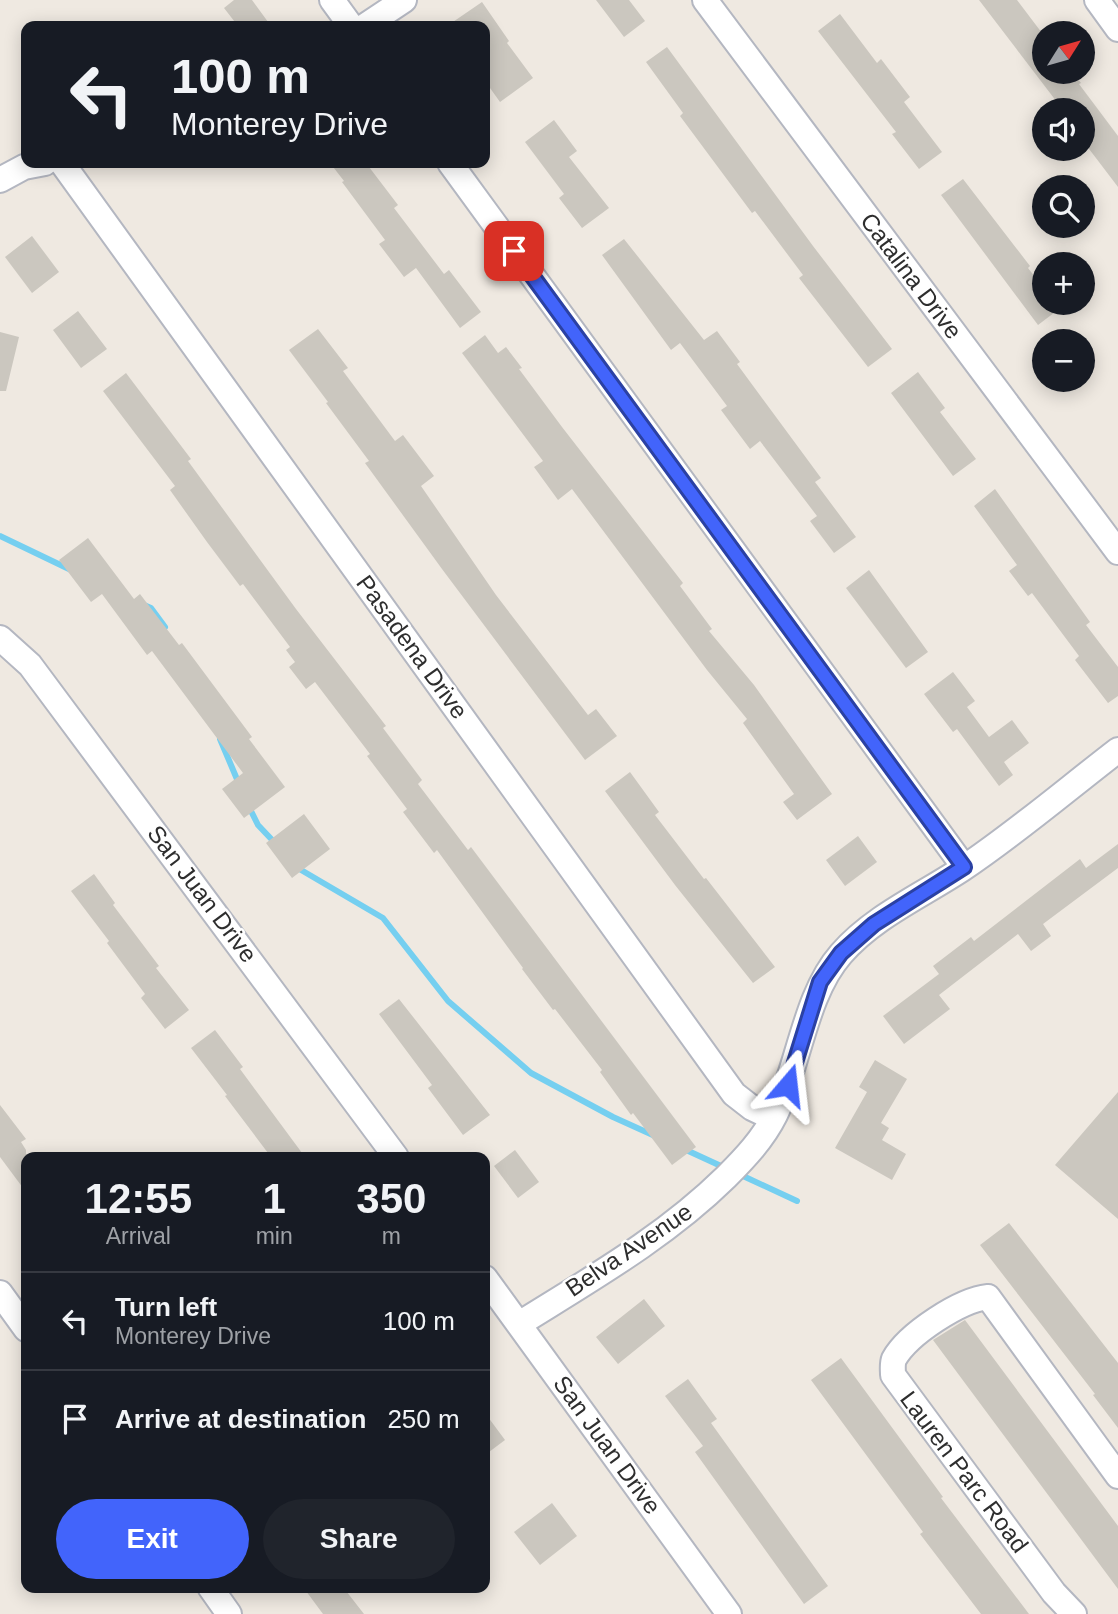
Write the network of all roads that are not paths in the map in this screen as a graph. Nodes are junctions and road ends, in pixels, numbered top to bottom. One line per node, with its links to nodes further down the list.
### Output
1 (332, 0): 5 (street)
2 (404, 0): 6 (street)
3 (705, 0): 12 (street, Catalina Drive)
4 (1097, 0): 7 (street)
5 (347, 21)
6 (372, 21)
7 (1118, 29)
8 (22, 168): 11 (street)
9 (66, 168): 16 (street, Pasadena Drive)
10 (454, 168): 15 (street)
11 (0, 180)
12 (1118, 552)
13 (0, 638): 17 (street, San Juan Drive)
14 (1118, 750): 15 (street, Belva Avenue)
15 (964, 867): 16 (street, Belva Avenue)
16 (773, 1118): 21 (street, Belva Avenue)
17 (392, 1152)
18 (490, 1285): 21 (street, San Juan Drive)
19 (0, 1293): 20 (street)
20 (21, 1322)
21 (519, 1324): 25 (street, San Juan Drive)
22 (1118, 1476): 26 (street, Lauren Parc Road)
23 (214, 1593): 24 (street)
24 (229, 1614)
25 (729, 1614)
26 (1074, 1614)

